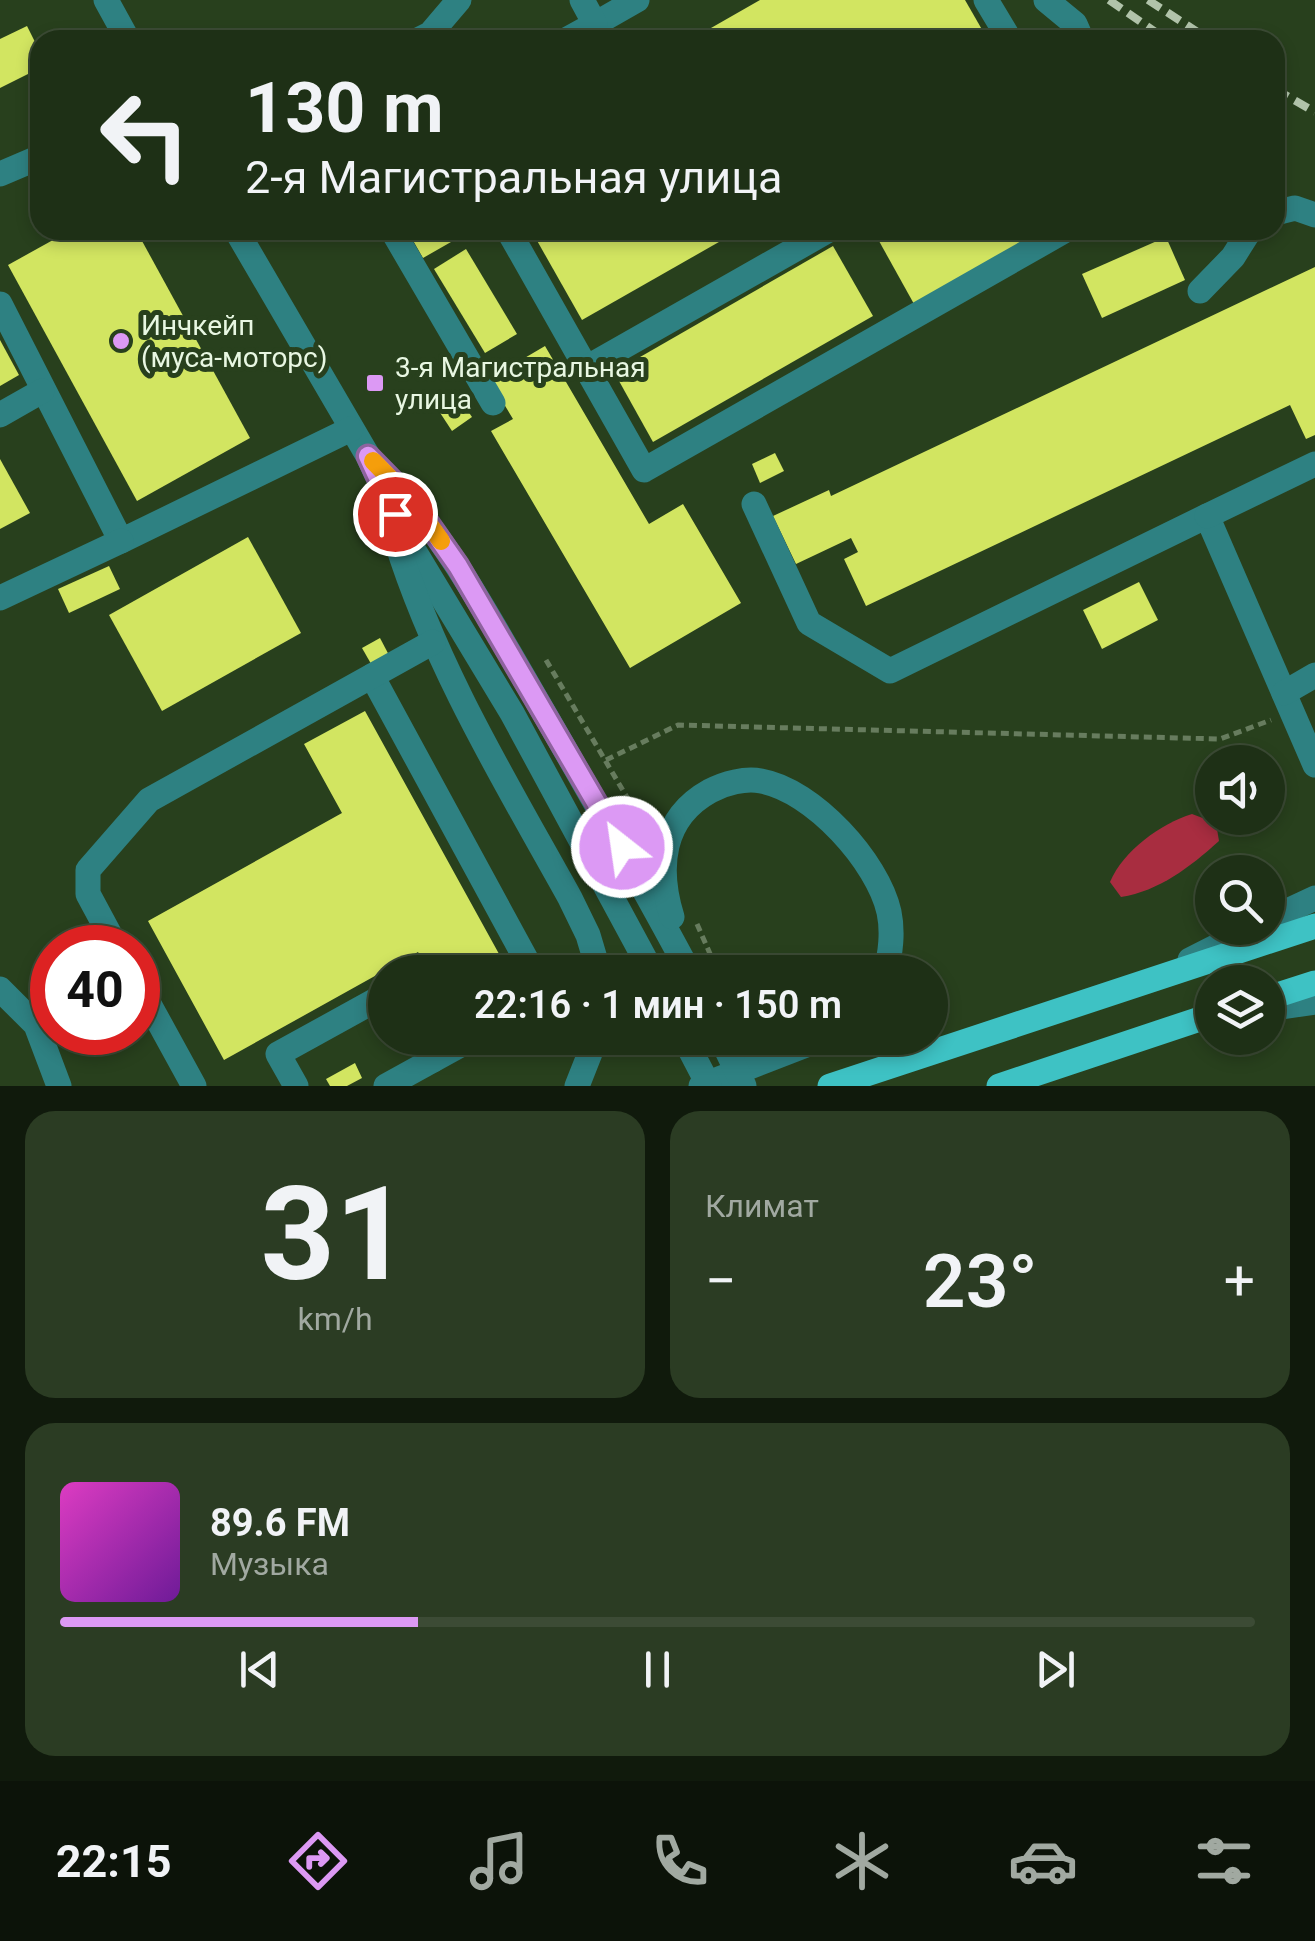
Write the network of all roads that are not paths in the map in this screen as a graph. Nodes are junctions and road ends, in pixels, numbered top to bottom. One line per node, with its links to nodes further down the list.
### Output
1 (106, 0): 8 (street)
2 (459, 0): 9 (street)
3 (582, 0): 7 (street)
4 (636, 0): 7 (street)
5 (986, 0): 11 (street)
6 (1046, 0): 12 (street)
7 (595, 24): 10 (street)
8 (122, 30)
9 (433, 30)
10 (584, 30)
11 (1004, 30)
12 (1078, 30)
13 (30, 162): 14 (street)
14 (0, 174)
15 (1285, 210): 16 (street)
16 (1315, 215)
17 (242, 240): 29 (street)
18 (398, 240): 27 (street)
19 (514, 240): 25 (street)
20 (810, 240): 25 (street)
21 (1048, 240): 25 (street)
22 (1243, 240): 23 (street)
23 (1200, 292)
24 (0, 304): 26 (street)
25 (586, 368)
26 (42, 391): 28 (street); 34 (street)
27 (494, 403)
28 (0, 415)
29 (351, 428): 30 (street); 34 (street)
30 (370, 460): 36 (street); 47 (street); 51 (street)
31 (1315, 464): 33 (street)
32 (754, 504): 33 (street)
33 (1208, 516): 39 (street)
34 (121, 540): 35 (street)
35 (0, 598)
36 (433, 642): 38 (street); 50 (street)
37 (1315, 675): 39 (street)
38 (372, 676): 45 (street); 49 (street)
39 (1288, 703): 40 (street)
40 (1313, 754)
41 (1315, 880): 43 (street)
42 (1315, 898): 44 (street)
43 (1285, 908)
44 (1285, 911)
45 (105, 925)
46 (1315, 926): 54 (main road)
47 (682, 931): 52 (street); 53 (street)
48 (1219, 945): 54 (street)
49 (525, 955)
50 (593, 955)
51 (643, 955)
52 (687, 955)
53 (886, 955)
54 (1166, 972): 75 (main road)
55 (1315, 983): 57 (main road)
56 (0, 990): 68 (street)
57 (1285, 993)
58 (1315, 1002): 60 (street)
59 (368, 1004): 70 (street)
60 (1285, 1007)
61 (1195, 1022): 76 (main road)
62 (160, 1024): 69 (street)
63 (420, 1055): 71 (street)
64 (590, 1055): 72 (street)
65 (691, 1055): 73 (street, bridge)
66 (729, 1055): 74 (street, bridge)
67 (782, 1055): 73 (street)
68 (59, 1086)
69 (194, 1086)
70 (296, 1086)
71 (386, 1086)
72 (578, 1086)
73 (705, 1086)
74 (744, 1086)
75 (830, 1086)
76 (999, 1086)

